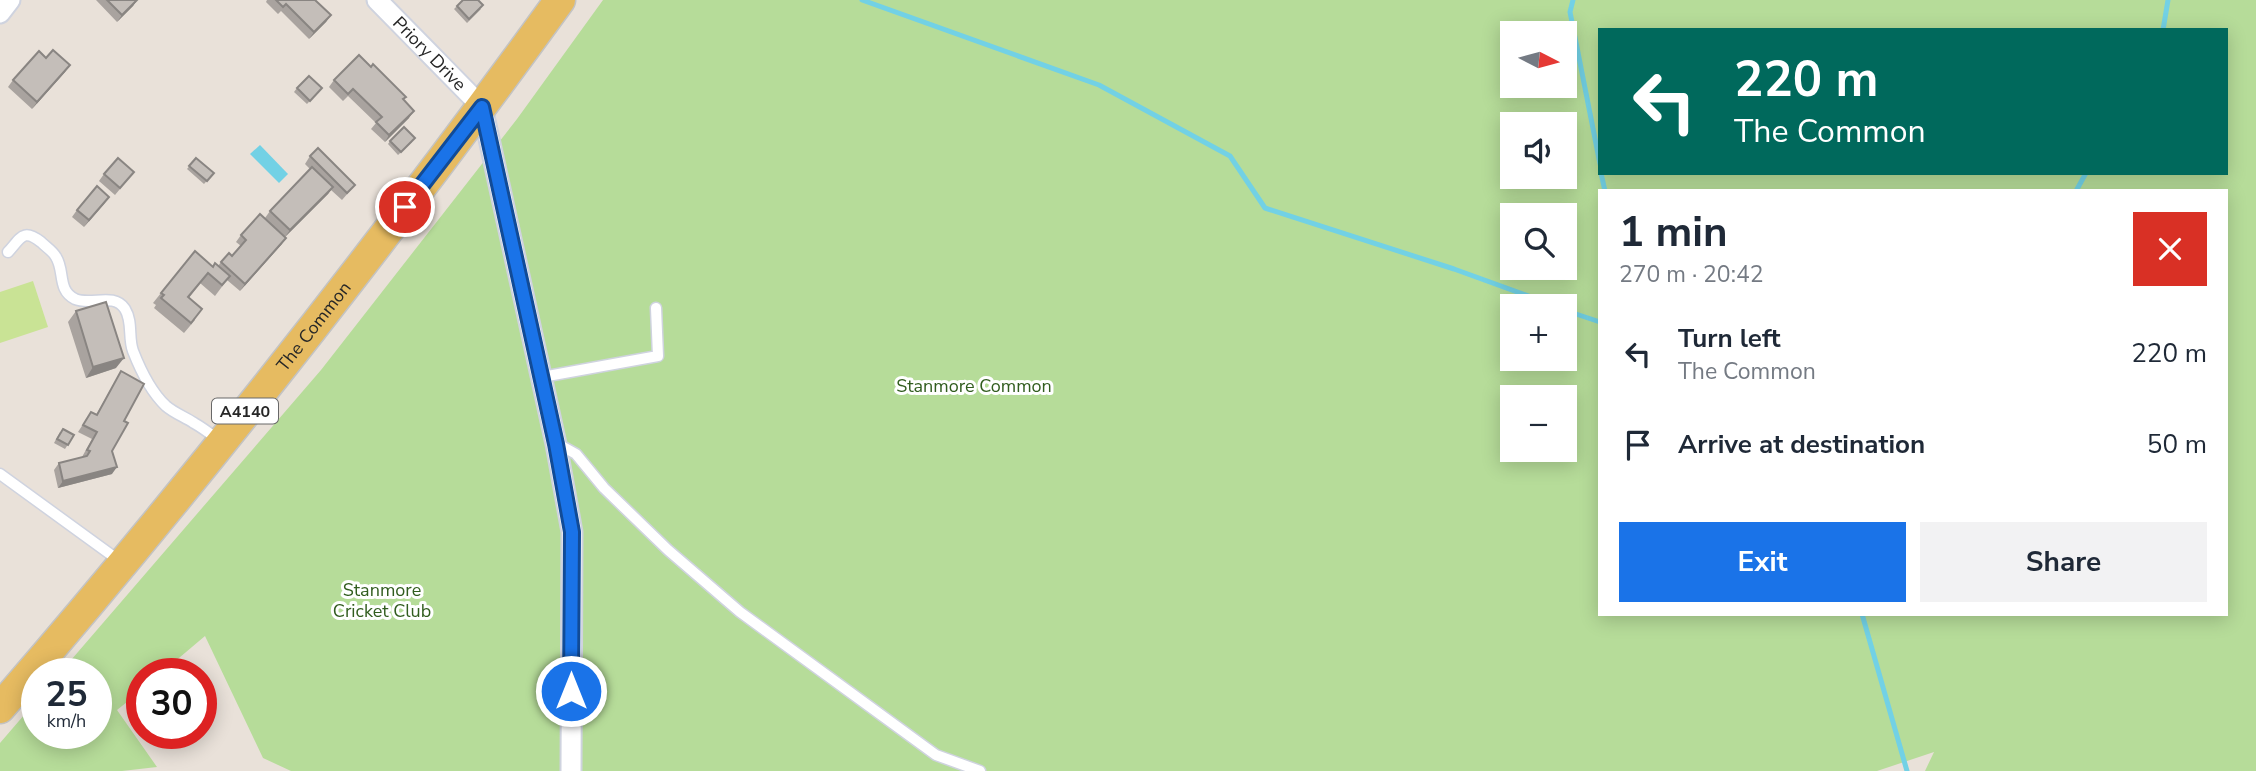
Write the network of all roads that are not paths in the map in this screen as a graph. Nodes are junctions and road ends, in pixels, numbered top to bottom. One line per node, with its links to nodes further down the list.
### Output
1 (10, 0): 4 (street)
2 (377, 0): 5 (street, Priory Drive)
3 (560, 0): 5 (main road, The Common / A4140)
4 (0, 13)
5 (482, 107): 8 (street); 9 (main road, The Common / A4140)
6 (8, 252): 9 (lane)
7 (656, 308): 8 (lane)
8 (542, 377): 10 (street)
9 (221, 442): 12 (main road, The Common / A4140)
10 (556, 444): 14 (street); 15 (lane)
11 (0, 474): 12 (lane)
12 (122, 562): 13 (main road, The Common / A4140)
13 (0, 708)
14 (571, 771)
15 (980, 771)

